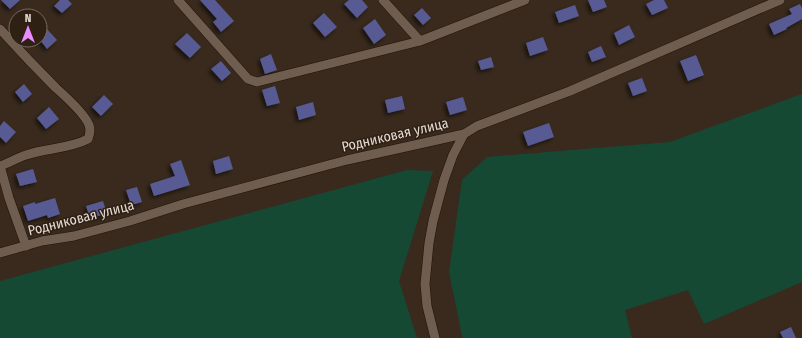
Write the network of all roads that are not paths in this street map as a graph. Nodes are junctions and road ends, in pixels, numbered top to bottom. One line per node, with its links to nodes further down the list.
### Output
1 (178, 0): 6 (street)
2 (383, 0): 6 (street)
3 (525, 0): 6 (street)
4 (780, 0): 7 (street, Родниковая улица)
5 (0, 29): 8 (street)
6 (420, 41)
7 (464, 134): 9 (street, Родниковая улица); 11 (street)
8 (0, 166): 9 (street)
9 (26, 246): 10 (street, Родниковая улица)
10 (0, 253)
11 (436, 338)

